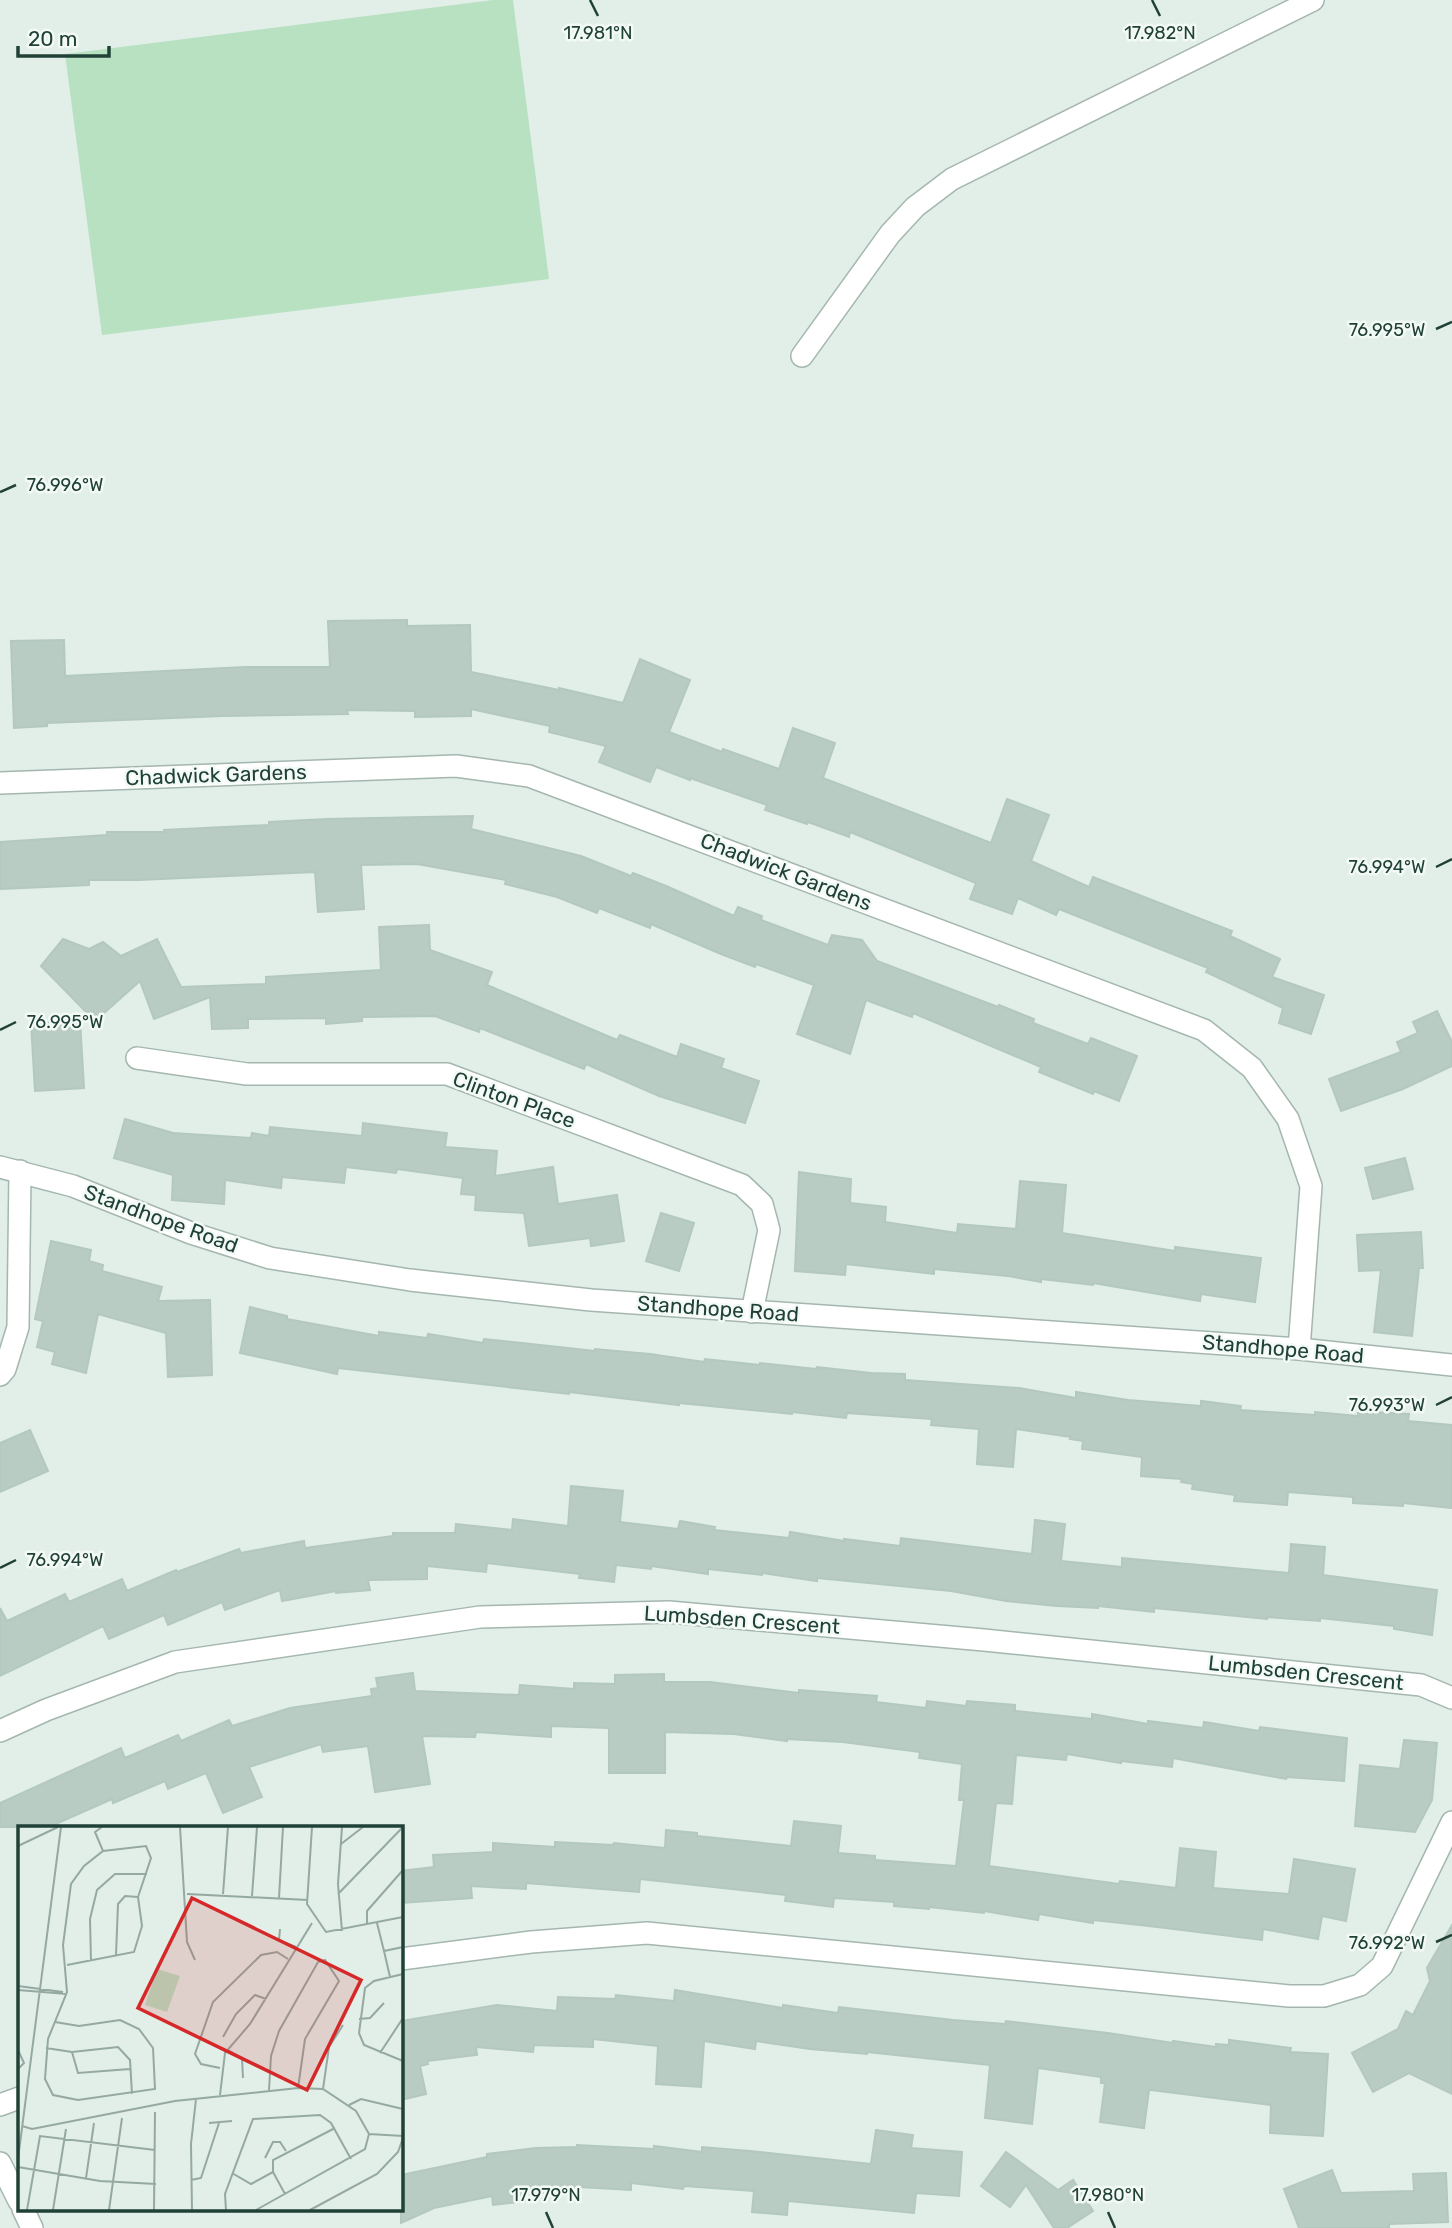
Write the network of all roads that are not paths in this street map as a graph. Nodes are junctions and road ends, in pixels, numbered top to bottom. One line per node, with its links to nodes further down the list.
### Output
1 (1313, 0): 2 (street)
2 (803, 356)
3 (0, 783): 7 (street, Chadwick Gardens)
4 (137, 1058): 6 (street, Clinton Place)
5 (10, 1169): 6 (street, Standhope Road); 9 (street)
6 (752, 1312): 7 (street, Standhope Road)
7 (1299, 1349): 8 (street, Standhope Road)
8 (1452, 1365)
9 (0, 1375)
10 (1452, 1698): 11 (street, Lumbsden Crescent)
11 (0, 1731)
12 (1452, 1822): 13 (street)
13 (402, 1959)
14 (18, 2098): 15 (street)
15 (0, 2105)
16 (0, 2163): 17 (street)
17 (18, 2200)
18 (23, 2210): 19 (street)
19 (32, 2228)

